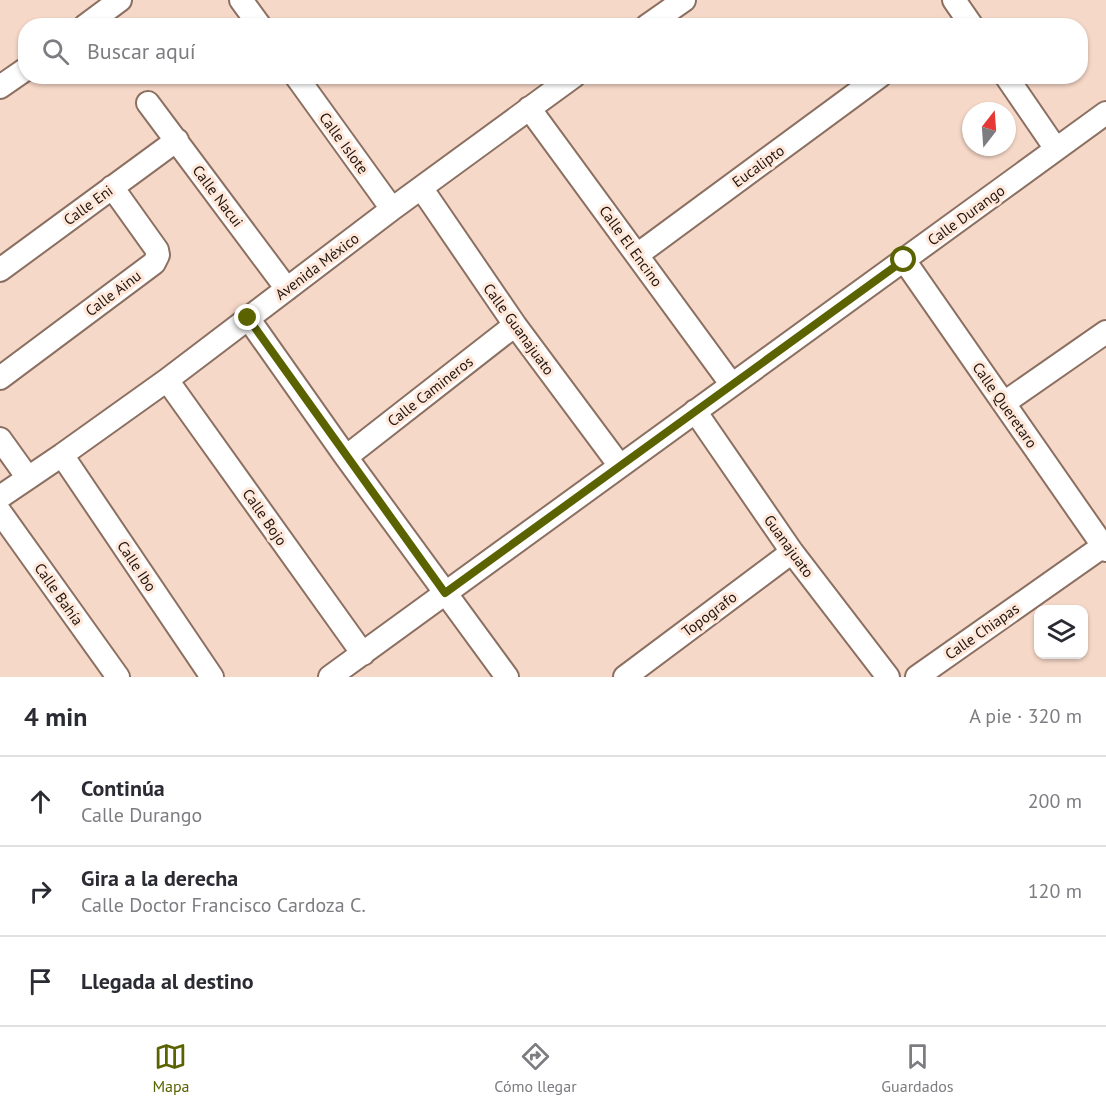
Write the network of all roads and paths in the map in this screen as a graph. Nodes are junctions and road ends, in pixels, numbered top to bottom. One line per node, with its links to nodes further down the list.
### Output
1 (120, 0): 4 (street)
2 (241, 0): 5 (street)
3 (684, 0): 6 (street)
4 (96, 18)
5 (254, 18)
6 (658, 18)
7 (18, 75): 12 (street)
8 (302, 84): 20 (street, Calle Islote)
9 (563, 84): 14 (street, Avenida México)
10 (868, 84): 21 (street, Eucalipto)
11 (1011, 84): 17 (street)
12 (0, 87)
13 (148, 103): 16 (street, Calle Nacui)
14 (529, 108): 19 (street, Avenida México); 21 (street, Calle El Encino)
15 (1106, 113): 17 (street, Calle Durango)
16 (177, 140): 18 (street, Calle Eni); 24 (street, Calle Nacui)
17 (1056, 149): 22 (street, Calle Durango)
18 (112, 187): 23 (street, Calle Eni); 28 (street, Calle Ainu)
19 (422, 189): 20 (street, Avenida México); 26 (street, Calle Guanajuato)
20 (392, 209): 24 (street, Avenida México)
21 (638, 255): 30 (street, Calle El Encino)
22 (904, 260): 30 (street, Calle Durango); 31 (street, Calle Queretaro)
23 (0, 270)
24 (287, 289): 25 (street, Avenida México)
25 (248, 318): 29 (street, Avenida México); 35 (street)
26 (515, 325): 35 (street, Calle Camineros); 36 (street, Calle Guanajuato)
27 (1106, 332): 31 (street)
28 (0, 378)
29 (167, 380): 34 (street, Avenida México); 43 (street, Calle Bojo)
30 (732, 385): 32 (street, Calle Durango)
31 (1004, 403): 40 (street, Calle Queretaro)
32 (695, 411): 36 (street, Calle Durango); 41 (street, Guanajuato)
33 (0, 439): 37 (street)
34 (62, 455): 37 (street, Avenida México); 45 (street, Calle Ibo)
35 (346, 457): 42 (street)
36 (620, 466): 42 (street, Calle Durango)
37 (28, 478): 38 (street, Avenida México)
38 (0, 497)
39 (0, 512): 44 (street, Calle Bahía)
40 (1105, 547): 50 (street, Calle Chiapas)
41 (792, 552): 48 (street, Topografo); 49 (street, Guanajuato)
42 (445, 593): 43 (street, Calle Durango); 47 (street)
43 (363, 654): 46 (street, Calle Durango)
44 (118, 677)
45 (212, 677)
46 (330, 677)
47 (507, 677)
48 (626, 677)
49 (888, 677)
50 (917, 677)

